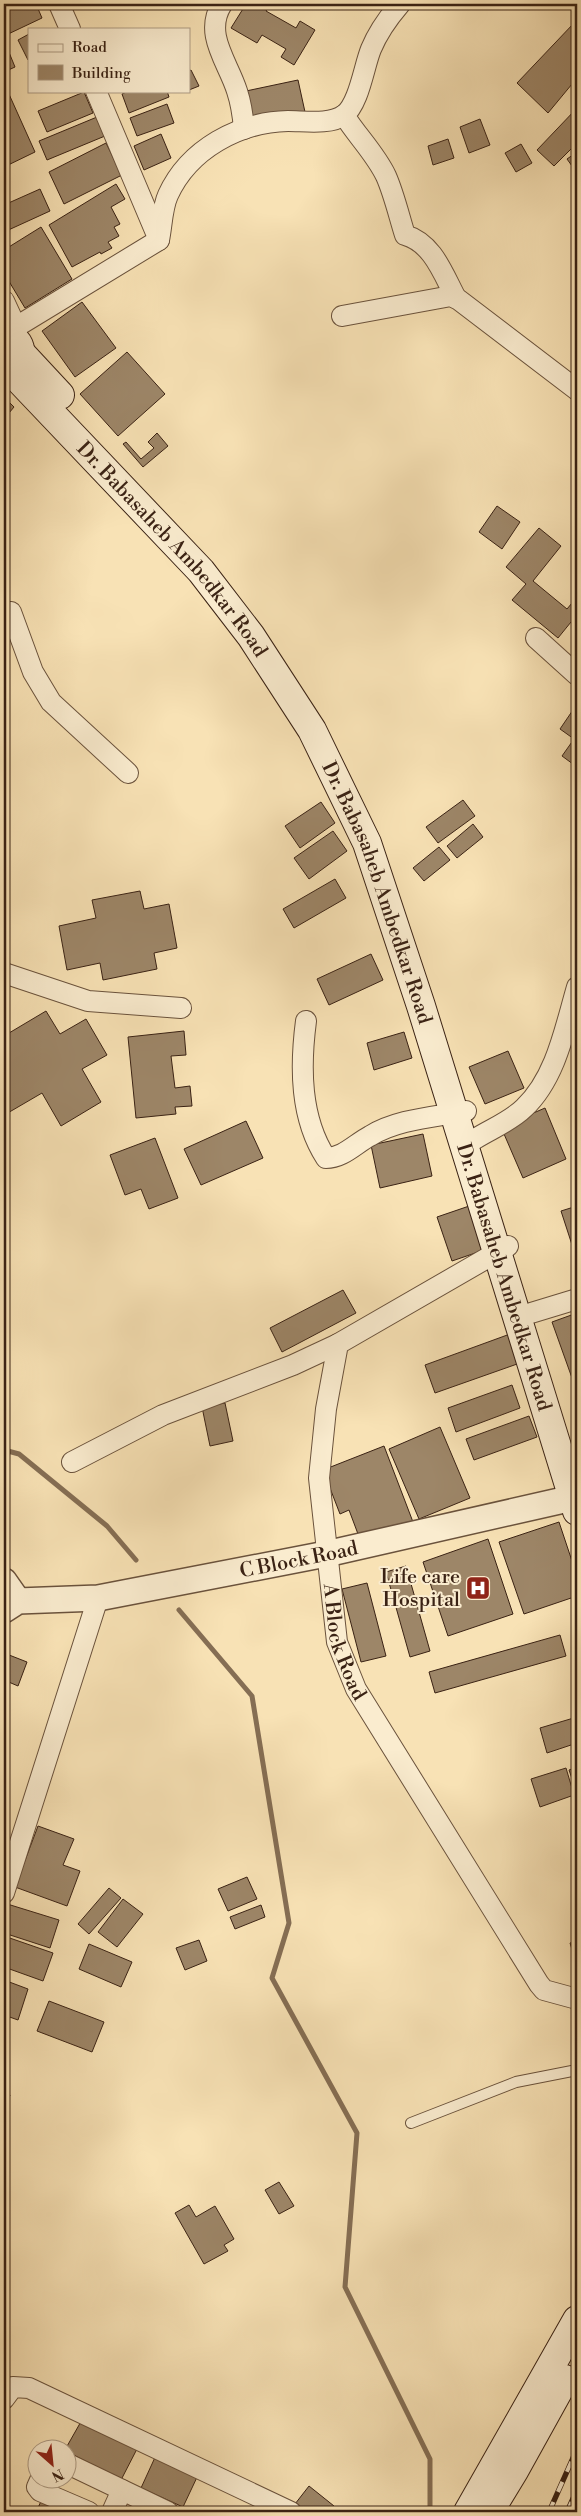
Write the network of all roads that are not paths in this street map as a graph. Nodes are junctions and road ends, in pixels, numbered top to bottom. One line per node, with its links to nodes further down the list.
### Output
1 (59, 4): 4 (street)
2 (222, 4): 7 (street)
3 (400, 4): 6 (street)
4 (70, 28)
5 (96, 92): 8 (street)
6 (344, 115): 7 (street); 9 (street)
7 (244, 129): 8 (street)
8 (159, 240): 12 (street)
9 (456, 298): 11 (street); 13 (street)
10 (4, 301): 12 (street)
11 (342, 316)
12 (10, 348): 22 (main road, Dr. Babasaheb Ambedkar Road)
13 (577, 390)
14 (4, 615): 17 (street)
15 (536, 638): 16 (street)
16 (577, 675)
17 (128, 773)
18 (4, 973): 20 (street)
19 (577, 987): 23 (street)
20 (181, 1008)
21 (306, 1021): 22 (street)
22 (460, 1112): 23 (main road, Dr. Babasaheb Ambedkar Road); 24 (main road, Dr. Babasaheb Ambedkar Road)
23 (475, 1139): 24 (main road, Dr. Babasaheb Ambedkar Road)
24 (503, 1249): 26 (main road, Dr. Babasaheb Ambedkar Road); 27 (street); 30 (main road, Dr. Babasaheb Ambedkar Road)
25 (577, 1299): 26 (street)
26 (531, 1313): 28 (main road, Dr. Babasaheb Ambedkar Road)
27 (338, 1344): 29 (street); 31 (street, A Block Road)
28 (577, 1457)
29 (72, 1462)
30 (576, 1502): 31 (street, C Block Road)
31 (326, 1554): 33 (street, C Block Road); 36 (street, A Block Road)
32 (4, 1581): 34 (street, C Block Road)
33 (98, 1598): 34 (street, C Block Road); 35 (street)
34 (11, 1606)
35 (4, 1893)
36 (577, 1999)
37 (577, 2070): 38 (lane)
38 (411, 2123)
39 (577, 2320): 49 (main road)
40 (577, 2356): 50 (main road)
41 (4, 2399): 48 (street)
42 (78, 2469): 44 (street)
43 (38, 2488): 45 (street)
44 (122, 2490): 46 (street); 47 (street)
45 (89, 2512)
46 (112, 2512)
47 (168, 2512)
48 (291, 2512)
49 (468, 2512)
50 (488, 2512)

